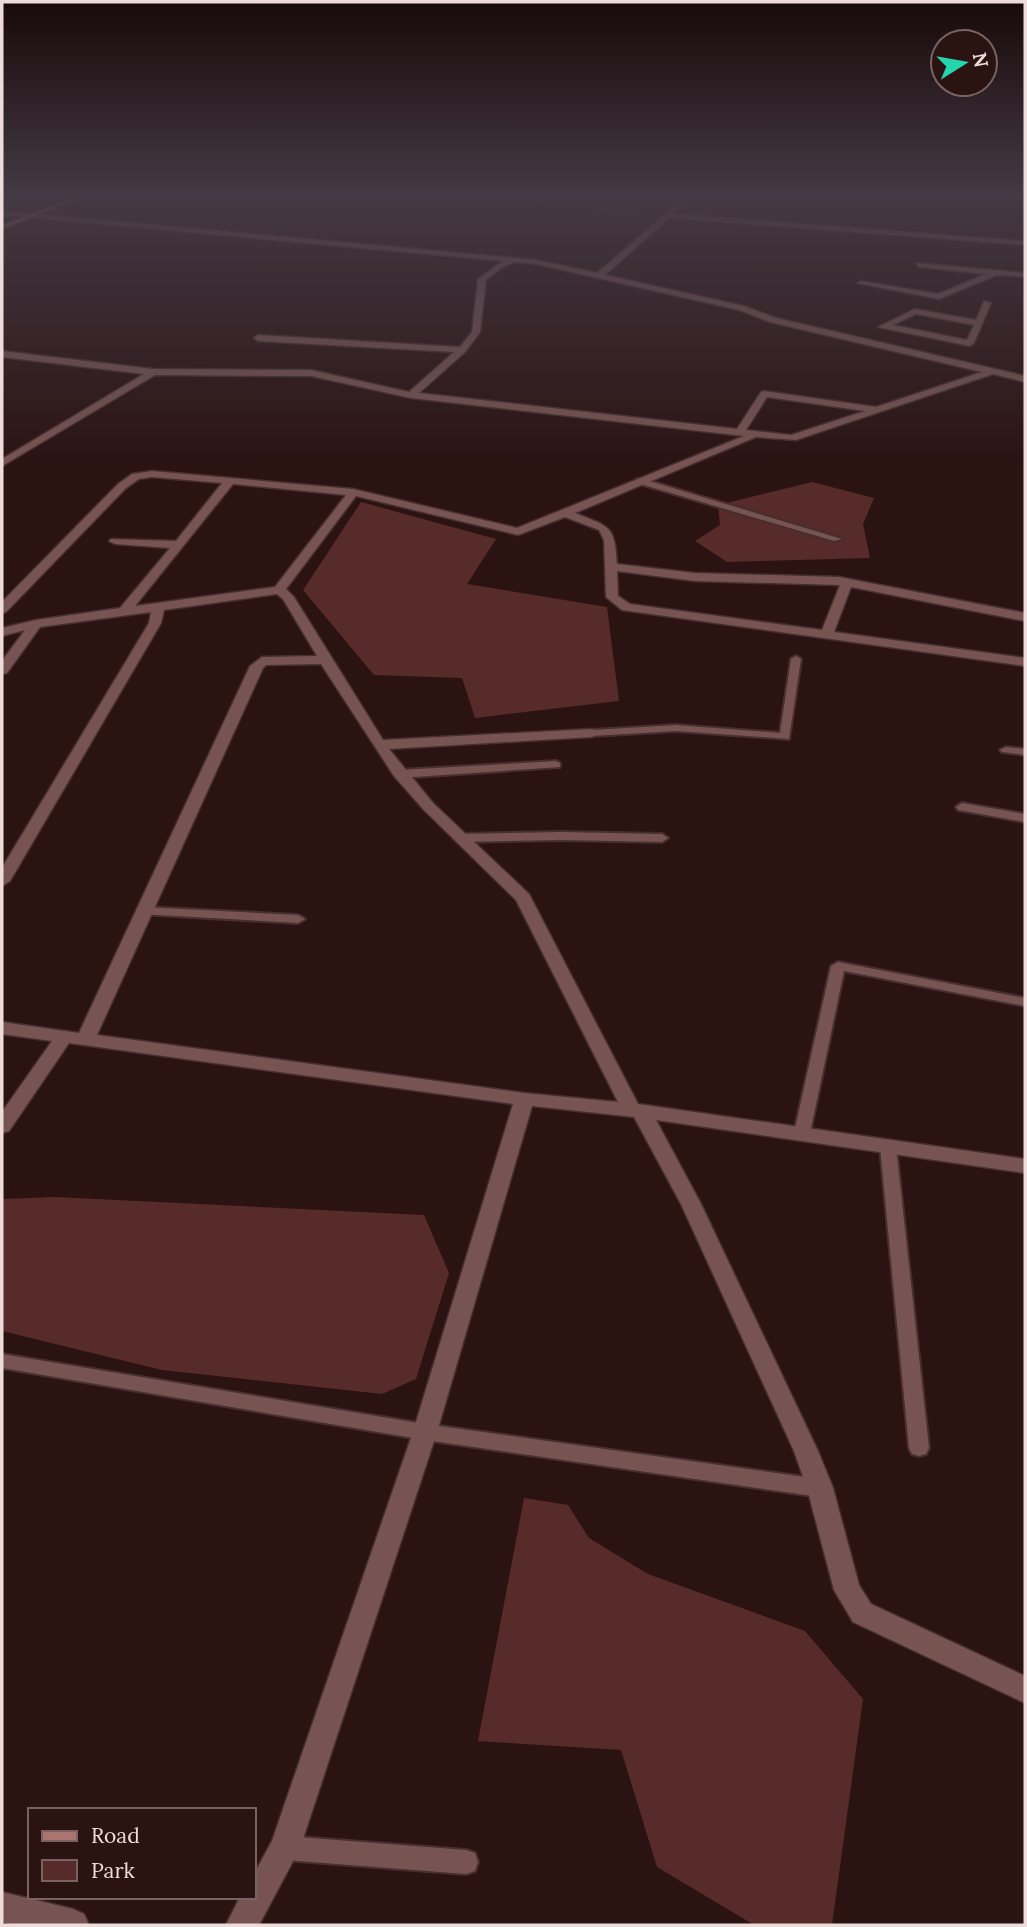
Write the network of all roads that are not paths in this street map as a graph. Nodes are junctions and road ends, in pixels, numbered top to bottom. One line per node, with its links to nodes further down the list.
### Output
1 (481, 285): 12 (street)
2 (639, 285): 11 (street)
3 (872, 285): 6 (street)
4 (904, 285): 6 (street)
5 (967, 285): 6 (street)
6 (894, 289)
7 (987, 303): 8 (street)
8 (978, 323): 9 (street); 9 (street)
9 (885, 326): 11 (street)
10 (258, 338): 12 (street)
11 (858, 340): 14 (street)
12 (462, 350): 17 (street)
13 (2, 354): 15 (street)
14 (994, 371): 16 (street); 18 (street)
15 (153, 372): 17 (street); 21 (street)
16 (1025, 379)
17 (411, 395): 19 (street)
18 (877, 410): 19 (street); 20 (street)
19 (739, 433): 20 (street)
20 (755, 435): 23 (street)
21 (2, 463)
22 (228, 479): 24 (street); 28 (street); 33 (street)
23 (640, 481): 25 (street); 26 (lane)
24 (353, 492): 25 (street); 31 (street)
25 (566, 513): 29 (street)
26 (837, 539)
27 (115, 541): 28 (street)
28 (177, 545): 34 (street)
29 (611, 567): 30 (street); 38 (street)
30 (847, 582): 35 (street); 38 (street)
31 (279, 590): 32 (street); 40 (street)
32 (158, 607): 34 (street); 53 (street)
33 (2, 609)
34 (124, 612): 36 (street)
35 (1025, 617)
36 (36, 624): 37 (street); 42 (street)
37 (2, 632)
38 (826, 636): 41 (street)
39 (796, 659): 43 (lane)
40 (326, 660): 44 (street); 54 (street)
41 (1025, 662)
42 (2, 670)
43 (592, 733): 44 (street)
44 (379, 745): 48 (street)
45 (1006, 750): 46 (lane)
46 (1025, 752)
47 (556, 765): 48 (lane)
48 (400, 774): 51 (street)
49 (962, 807): 50 (lane)
50 (1025, 818)
51 (459, 838): 52 (lane); 61 (street)
52 (662, 838)
53 (2, 881)
54 (144, 911): 55 (lane); 59 (street)
55 (298, 919)
56 (1025, 1002): 63 (lane)
57 (2, 1028): 58 (street)
58 (64, 1037): 59 (street); 62 (street)
59 (85, 1040): 60 (street)
60 (524, 1100): 61 (street); 67 (street)
61 (636, 1111): 63 (street); 69 (street)
62 (2, 1126)
63 (802, 1133): 64 (street)
64 (888, 1147): 65 (street); 68 (lane)
65 (1025, 1166)
66 (2, 1361): 67 (lane)
67 (425, 1432): 69 (lane); 71 (street)
68 (919, 1448)
69 (820, 1488): 70 (street)
70 (1025, 1689)
71 (285, 1848): 72 (lane); 75 (street)
72 (466, 1861)
73 (2, 1907): 74 (street)
74 (73, 1925)
75 (242, 1925)

